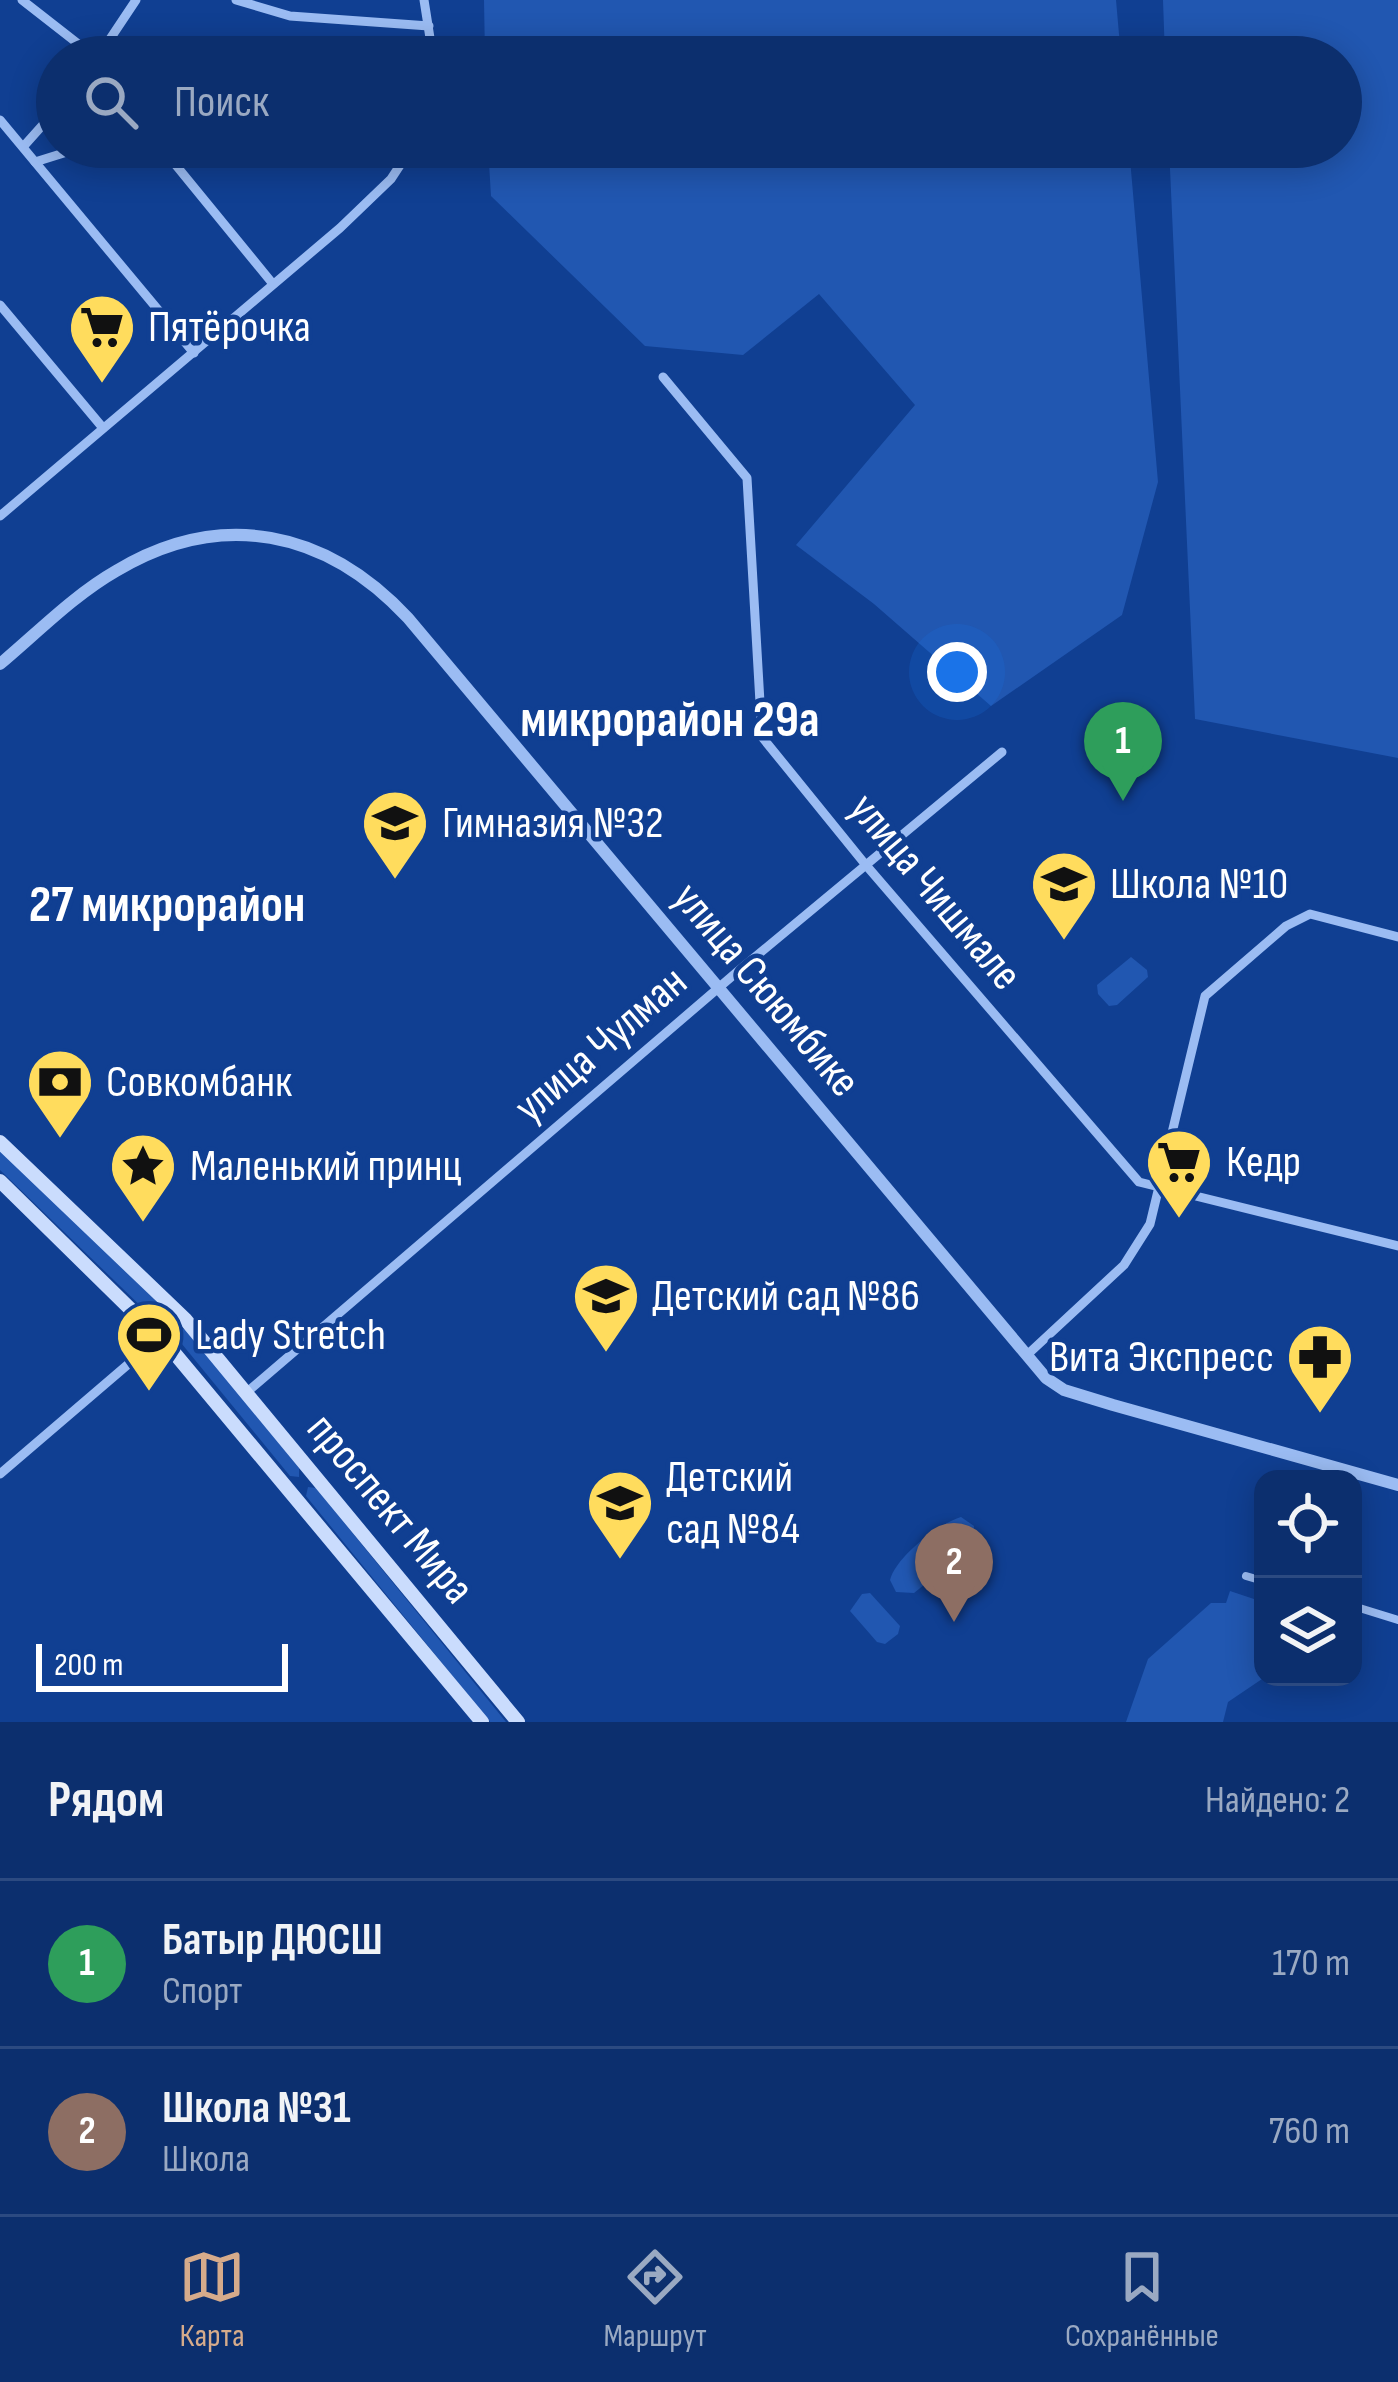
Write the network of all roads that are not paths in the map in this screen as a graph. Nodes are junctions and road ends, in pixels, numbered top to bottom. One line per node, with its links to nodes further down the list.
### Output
1 (22, 0): 6 (street)
2 (136, 0): 7 (street)
3 (236, 0): 5 (street)
4 (424, 0): 5 (street)
5 (429, 26): 8 (street)
6 (69, 36)
7 (111, 36)
8 (430, 36)
9 (0, 120): 11 (street)
10 (36, 132): 11 (street)
11 (23, 147): 12 (street)
12 (35, 162)
13 (40, 168): 18 (street)
14 (178, 168): 16 (street)
15 (397, 168): 16 (street)
16 (273, 284): 18 (street)
17 (0, 305): 20 (street)
18 (194, 353): 20 (street)
19 (663, 376): 24 (street, улица Чишмале)
20 (103, 428): 21 (street)
21 (0, 516)
22 (0, 664): 26 (street, улица Сююмбике)
23 (1003, 752): 24 (street, улица Чулман)
24 (866, 864): 26 (street, улица Чулман); 29 (street, улица Чишмале)
25 (1398, 937): 29 (street)
26 (717, 990): 33 (street, улица Сююмбике); 34 (street, улица Чулман)
27 (0, 1142): 31 (main road, проспект Мира)
28 (0, 1181): 32 (main road, проспект Мира)
29 (1158, 1190): 30 (street, улица Чишмале); 33 (street)
30 (1398, 1246)
31 (185, 1319): 32 (main road); 34 (main road, проспект Мира)
32 (160, 1337): 36 (street); 38 (main road, проспект Мира)
33 (1027, 1355): 37 (street, улица Сююмбике)
34 (246, 1393): 35 (main road, проспект Мира)
35 (309, 1466): 38 (main road); 44 (main road, проспект Мира)
36 (0, 1474)
37 (1397, 1482)
38 (285, 1484): 43 (main road, проспект Мира)
39 (1246, 1576): 40 (street)
40 (1254, 1578)
41 (1362, 1609): 42 (street)
42 (1398, 1619)
43 (482, 1722)
44 (518, 1722)

